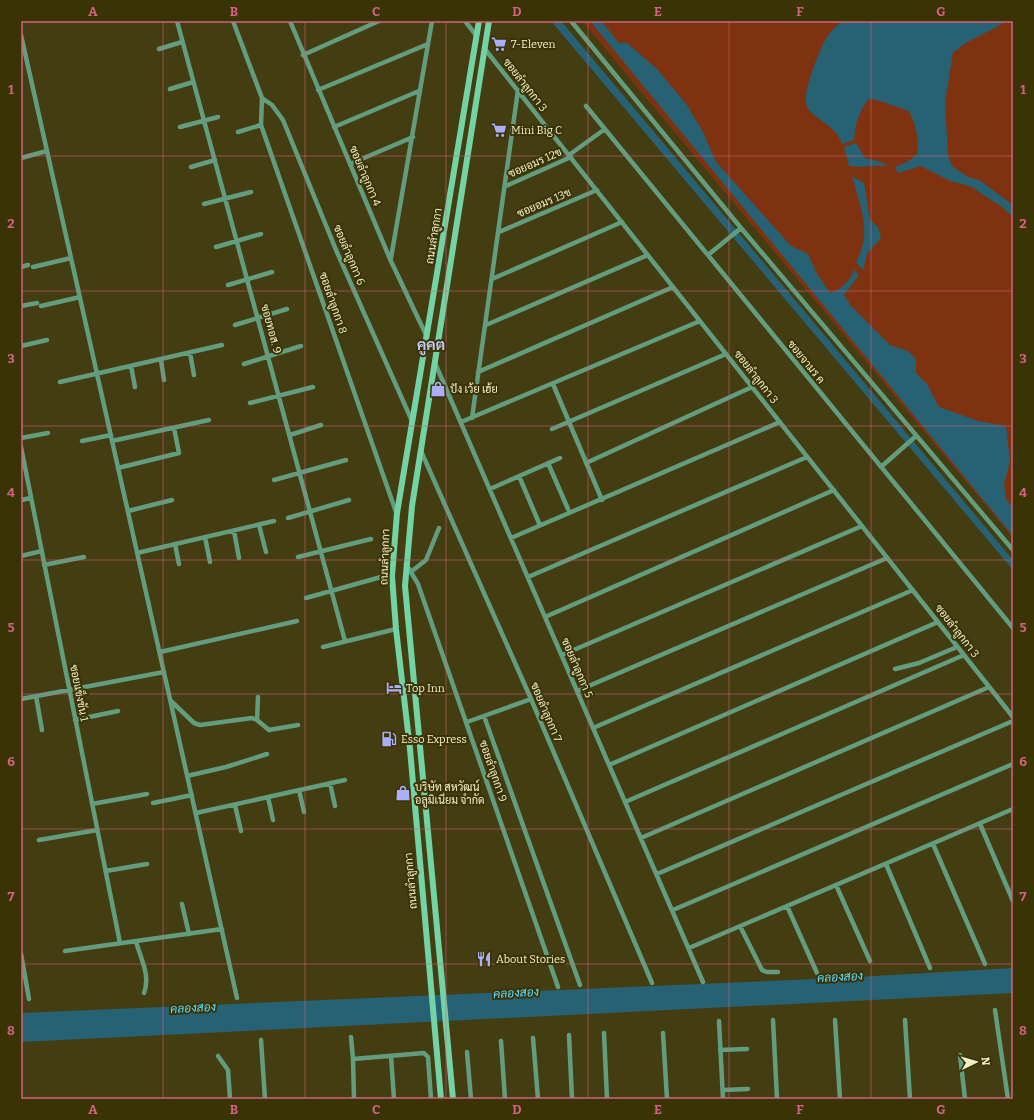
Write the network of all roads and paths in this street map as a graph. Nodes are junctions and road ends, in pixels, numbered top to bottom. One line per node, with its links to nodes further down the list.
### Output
1 (177, 21): 12 (street, ซอยทอส. 9)
2 (233, 21): 22 (street)
3 (290, 21): 16 (street, ซอยลำลูกกา 4)
4 (379, 21): 16 (street)
5 (432, 21): 13 (street)
6 (465, 21): 11 (street)
7 (479, 21): 11 (main road, ถนนลำลูกกา)
8 (489, 21): 15 (main road, ถนนลำลูกกา)
9 (571, 21): 44 (street)
10 (21, 35): 32 (street)
11 (476, 35): 66 (main road, ถนนลำลูกกา)
12 (182, 42): 14 (street); 17 (street, ซอยทอส. 9)
13 (428, 44): 19 (street); 20 (street)
14 (159, 48)
15 (484, 48): 21 (street, ซอยลำลูกกา 3); 75 (main road, ถนนลำลูกกา)
16 (303, 55): 19 (street, ซอยลำลูกกา 4)
17 (193, 82): 18 (street); 25 (street, ซอยทอส. 9)
18 (170, 89)
19 (318, 90): 27 (street, ซอยลำลูกกา 4)
20 (419, 90): 27 (street); 31 (street)
21 (518, 90): 33 (street, ซอยลำลูกกา 3); 38 (street)
22 (262, 98): 26 (street, ซอยลำลูกกา 8); 94 (street, ซอยลำลูกกา 6)
23 (586, 106): 29 (street, ซอยจามร ค)
24 (218, 117): 25 (street)
25 (204, 121): 28 (street); 35 (street, ซอยทอส. 9)
26 (261, 126): 30 (street); 128 (street, ซอยลำลูกกา 8)
27 (334, 126): 36 (street, ซอยลำลูกกา 4)
28 (180, 127)
29 (605, 129): 33 (street, ซอยอมร 12ข); 50 (street, ซอยจามร ค)
30 (238, 132)
31 (413, 137): 36 (street); 52 (street)
32 (47, 151): 34 (street); 51 (street)
33 (570, 156): 38 (street, ซอยอมร 12ข); 39 (street, ซอยลำลูกกา 3)
34 (21, 158)
35 (215, 160): 37 (street); 41 (street, ซอยทอส. 9)
36 (350, 164): 52 (street, ซอยลำลูกกา 4)
37 (191, 166)
38 (506, 186): 45 (street)
39 (597, 190): 43 (street, ซอยลำลูกกา 3); 45 (street, ซอยอมร 13ข)
40 (251, 192): 41 (street)
41 (226, 199): 42 (street); 47 (street, ซอยทอส. 9)
42 (204, 204)
43 (622, 222): 49 (street, ซอยลำลูกกา 3); 56 (street)
44 (742, 228): 50 (street); 101 (street)
45 (499, 232): 56 (street)
46 (262, 234): 47 (street)
47 (238, 242): 48 (street); 55 (street, ซอยทอส. 9)
48 (216, 247)
49 (648, 255): 58 (street, ซอยลำลูกกา 3); 65 (street)
50 (708, 255): 113 (street, ซอยจามร ค)
51 (71, 258): 53 (street); 59 (street)
52 (390, 259): 66 (street, ซอยลำลูกกา 4)
53 (21, 267)
54 (272, 272): 55 (street)
55 (248, 279): 57 (street); 62 (street, ซอยทอส. 9)
56 (492, 279): 65 (street)
57 (228, 285)
58 (673, 287): 63 (street, ซอยลำลูกกา 3); 78 (street)
59 (80, 297): 60 (street); 79 (street)
60 (21, 306)
61 (287, 309): 62 (street)
62 (258, 318): 64 (street); 73 (street, ซอยทอส. 9)
63 (700, 321): 72 (street, ซอยลำลูกกา 3); 83 (street)
64 (235, 325)
65 (486, 325): 78 (street)
66 (427, 337): 94 (main road, ถนนลำลูกกา)
67 (47, 340): 69 (street)
68 (222, 345): 71 (street)
69 (21, 346)
70 (301, 346): 73 (street)
71 (190, 353): 74 (street); 80 (street)
72 (726, 354): 86 (street, ซอยลำลูกกา 3); 91 (street)
73 (269, 356): 76 (street); 87 (street, ซอยทอส. 9)
74 (160, 360): 77 (street); 81 (street)
75 (434, 362): 92 (street, ซอยลำลูกกา 5); 106 (main road, ถนนลำลูกกา)
76 (244, 364)
77 (130, 366): 79 (street); 84 (street)
78 (478, 372): 89 (street)
79 (97, 374): 82 (street); 99 (street)
80 (194, 375)
81 (164, 380)
82 (60, 382)
83 (552, 384): 89 (street); 91 (street)
84 (135, 387)
85 (313, 387): 87 (street)
86 (752, 387): 93 (street, ซอยลำลูกกา 3); 112 (street)
87 (279, 396): 88 (street); 100 (street, ซอยทอส. 9)
88 (250, 403)
89 (472, 418): 92 (street)
90 (209, 420): 96 (street)
91 (568, 421): 97 (street); 112 (street)
92 (461, 422): 118 (street, ซอยลำลูกกา 5)
93 (780, 422): 107 (street, ซอยลำลูกกา 3); 124 (street)
94 (413, 424): 128 (main road, ถนนลำลูกกา)
95 (321, 426): 100 (street)
96 (174, 428): 104 (street); 114 (street)
97 (552, 429)
98 (48, 433): 102 (street)
99 (111, 435): 103 (street); 104 (street)
100 (290, 435): 115 (street, ซอยทอส. 9)
101 (916, 436): 113 (street); 141 (street)
102 (21, 438)
103 (82, 441)
104 (112, 441): 114 (street)
105 (21, 447): 110 (street, ซอยแข็งขัน 1)
106 (420, 450): 152 (main road, ถนนลำลูกกา); 181 (street, ซอยลำลูกกา 7)
107 (807, 457): 119 (street, ซอยลำลูกกา 3); 156 (street)
108 (560, 458): 111 (street)
109 (346, 460): 115 (street)
110 (23, 463): 120 (street, ซอยแข็งขัน 1)
111 (548, 463): 116 (street); 125 (street)
112 (586, 463): 124 (street)
113 (881, 467): 163 (street, ซอยจามร ค)
114 (118, 468): 126 (street)
115 (300, 472): 117 (street); 127 (street, ซอยทอส. 9)
116 (519, 476): 118 (street); 131 (street)
117 (274, 480)
118 (490, 489): 137 (street, ซอยลำลูกกา 5)
119 (834, 490): 133 (street, ซอยลำลูกกา 3); 160 (street)
120 (31, 498): 121 (street); 142 (street, ซอยแข็งขัน 1)
121 (21, 500)
122 (172, 500): 126 (street)
123 (349, 500): 127 (street)
124 (602, 500): 137 (street)
125 (568, 509)
126 (128, 511): 144 (street)
127 (310, 511): 129 (street); 140 (street, ซอยทอส. 9)
128 (397, 513): 164 (main road, ถนนลำลูกกา)
129 (288, 518)
130 (274, 521): 132 (street)
131 (539, 523)
132 (259, 525): 135 (street); 143 (street)
133 (862, 526): 149 (street, ซอยลำลูกกา 3); 169 (street)
134 (439, 528): 154 (street)
135 (234, 531): 136 (street); 148 (street)
136 (205, 537): 139 (street); 150 (street)
137 (511, 538): 156 (street, ซอยลำลูกกา 5)
138 (371, 539): 140 (street)
139 (175, 544): 144 (street); 151 (street)
140 (322, 550): 147 (street); 158 (street, ซอยทอส. 9)
141 (1013, 550)
142 (42, 551): 145 (street); 153 (street, ซอยแข็งขัน 1)
143 (266, 552)
144 (137, 554): 168 (street)
145 (21, 556)
146 (84, 557): 153 (street)
147 (298, 557)
148 (239, 558)
149 (887, 558): 157 (street, ซอยลำลูกกา 3); 177 (street)
150 (210, 562)
151 (179, 564)
152 (406, 564): 154 (street, ซอยลำลูกกา 9); 173 (main road, ถนนลำลูกกา)
153 (44, 565): 176 (street, ซอยแข็งขัน 1)
154 (412, 571): 189 (street, ซอยลำลูกกา 9)
155 (381, 577): 158 (street)
156 (528, 577): 160 (street, ซอยลำลูกกา 5)
157 (913, 590): 162 (street, ซอยลำลูกกา 3); 191 (street)
158 (332, 591): 159 (street); 165 (street, ซอยทอส. 9)
159 (306, 598)
160 (545, 617): 169 (street, ซอยลำลูกกา 5)
161 (297, 621): 168 (street)
162 (938, 622): 166 (street, ซอยลำลูกกา 3); 195 (street)
163 (1013, 628)
164 (396, 629): 165 (street); 174 (main road, ถนนลำลูกกา)
165 (345, 641): 167 (street)
166 (957, 647): 170 (street, ซอยลำลูกกา 3); 171 (street)
167 (323, 648)
168 (160, 652): 172 (street)
169 (562, 655): 177 (street, ซอยลำลูกกา 5)
170 (964, 655): 175 (street, ซอยลำลูกกา 3); 203 (street)
171 (895, 669)
172 (164, 672): 176 (street); 182 (street)
173 (413, 676): 174 (main road); 275 (main road, ถนนลำลูกกา)
174 (402, 678): 274 (main road, ถนนลำลูกกา)
175 (989, 687): 185 (street, ซอยลำลูกกา 3); 215 (street)
176 (70, 690): 178 (street); 186 (street, ซอยแข็งขัน 1)
177 (578, 691): 191 (street, ซอยลำลูกกา 5)
178 (36, 696): 180 (street); 192 (street)
179 (258, 697): 187 (street)
180 (21, 699)
181 (531, 699): 184 (street); 242 (street, ซอยลำลูกกา 7)
182 (171, 701): 187 (street); 196 (street)
183 (118, 711): 186 (street)
184 (484, 716): 189 (street); 243 (street)
185 (1013, 717)
186 (75, 720): 205 (street, ซอยแข็งขัน 1)
187 (257, 720): 190 (street)
188 (1013, 721): 221 (street)
189 (467, 722): 244 (street, ซอยลำลูกกา 9)
190 (298, 725)
191 (593, 728): 195 (street, ซอยลำลูกกา 5)
192 (42, 730)
193 (267, 754): 196 (street)
194 (1013, 764): 226 (street)
195 (609, 765): 203 (street, ซอยลำลูกกา 5)
196 (188, 776): 201 (street)
197 (345, 780): 198 (street)
198 (330, 783): 199 (street); 207 (street)
199 (299, 790): 202 (street); 209 (street)
200 (146, 794): 205 (street)
201 (192, 795): 204 (street); 210 (street)
202 (268, 797): 206 (street); 211 (street)
203 (625, 802): 215 (street, ซอยลำลูกกา 5)
204 (153, 803)
205 (92, 804): 213 (street, ซอยแข็งขัน 1)
206 (235, 805): 210 (street); 214 (street)
207 (335, 806)
208 (1013, 809): 212 (street)
209 (304, 812)
210 (196, 813): 228 (street)
211 (273, 820)
212 (980, 824): 217 (street); 223 (street)
213 (98, 830): 216 (street); 220 (street, ซอยแข็งขัน 1)
214 (241, 831)
215 (641, 838): 221 (street, ซอยลำลูกกา 5)
216 (39, 840)
217 (933, 844): 219 (street); 236 (street)
218 (147, 864): 220 (street)
219 (886, 864): 222 (street); 238 (street)
220 (106, 871): 231 (street, ซอยแข็งขัน 1)
221 (657, 874): 226 (street, ซอยลำลูกกา 5)
222 (836, 885): 225 (street); 235 (street)
223 (1013, 901)
224 (182, 904): 229 (street)
225 (787, 906): 227 (street); 240 (street)
226 (673, 910): 232 (street, ซอยลำลูกกา 5)
227 (740, 926): 232 (street); 239 (street)
228 (222, 929): 229 (street); 246 (street)
229 (189, 934): 230 (street)
230 (136, 941): 231 (street); 245 (street)
231 (120, 943): 233 (street)
232 (689, 948): 241 (street, ซอยลำลูกกา 5)
233 (65, 951)
234 (21, 954): 237 (street)
235 (870, 961)
236 (985, 964)
237 (22, 965): 247 (street)
238 (930, 968)
239 (778, 972)
240 (817, 973)
241 (703, 982)
242 (652, 983)
243 (580, 985)
244 (558, 987)
245 (144, 993)
246 (237, 998)
247 (29, 999)
248 (995, 1010): 287 (street)
249 (772, 1020): 283 (street)
250 (836, 1020): 284 (street)
251 (906, 1020): 285 (street)
252 (719, 1021): 261 (street)
253 (604, 1033): 280 (street)
254 (663, 1033): 281 (street)
255 (569, 1035): 279 (street)
256 (351, 1037): 266 (street)
257 (533, 1038): 278 (street)
258 (261, 1040): 270 (street)
259 (501, 1041): 277 (street)
260 (747, 1049): 261 (street)
261 (720, 1050): 268 (street)
262 (467, 1052): 276 (street)
263 (960, 1054): 286 (street)
264 (218, 1056): 269 (street)
265 (391, 1056): 266 (street); 272 (street); 273 (street)
266 (352, 1059): 271 (street)
267 (748, 1089): 268 (street)
268 (723, 1090): 282 (street)
269 (230, 1099)
270 (265, 1099)
271 (354, 1099)
272 (394, 1099)
273 (431, 1099)
274 (441, 1099)
275 (453, 1099)
276 (470, 1099)
277 (505, 1099)
278 (538, 1099)
279 (572, 1099)
280 (607, 1099)
281 (666, 1099)
282 (723, 1099)
283 (777, 1099)
284 (840, 1099)
285 (910, 1099)
286 (965, 1099)
287 (1008, 1099)

